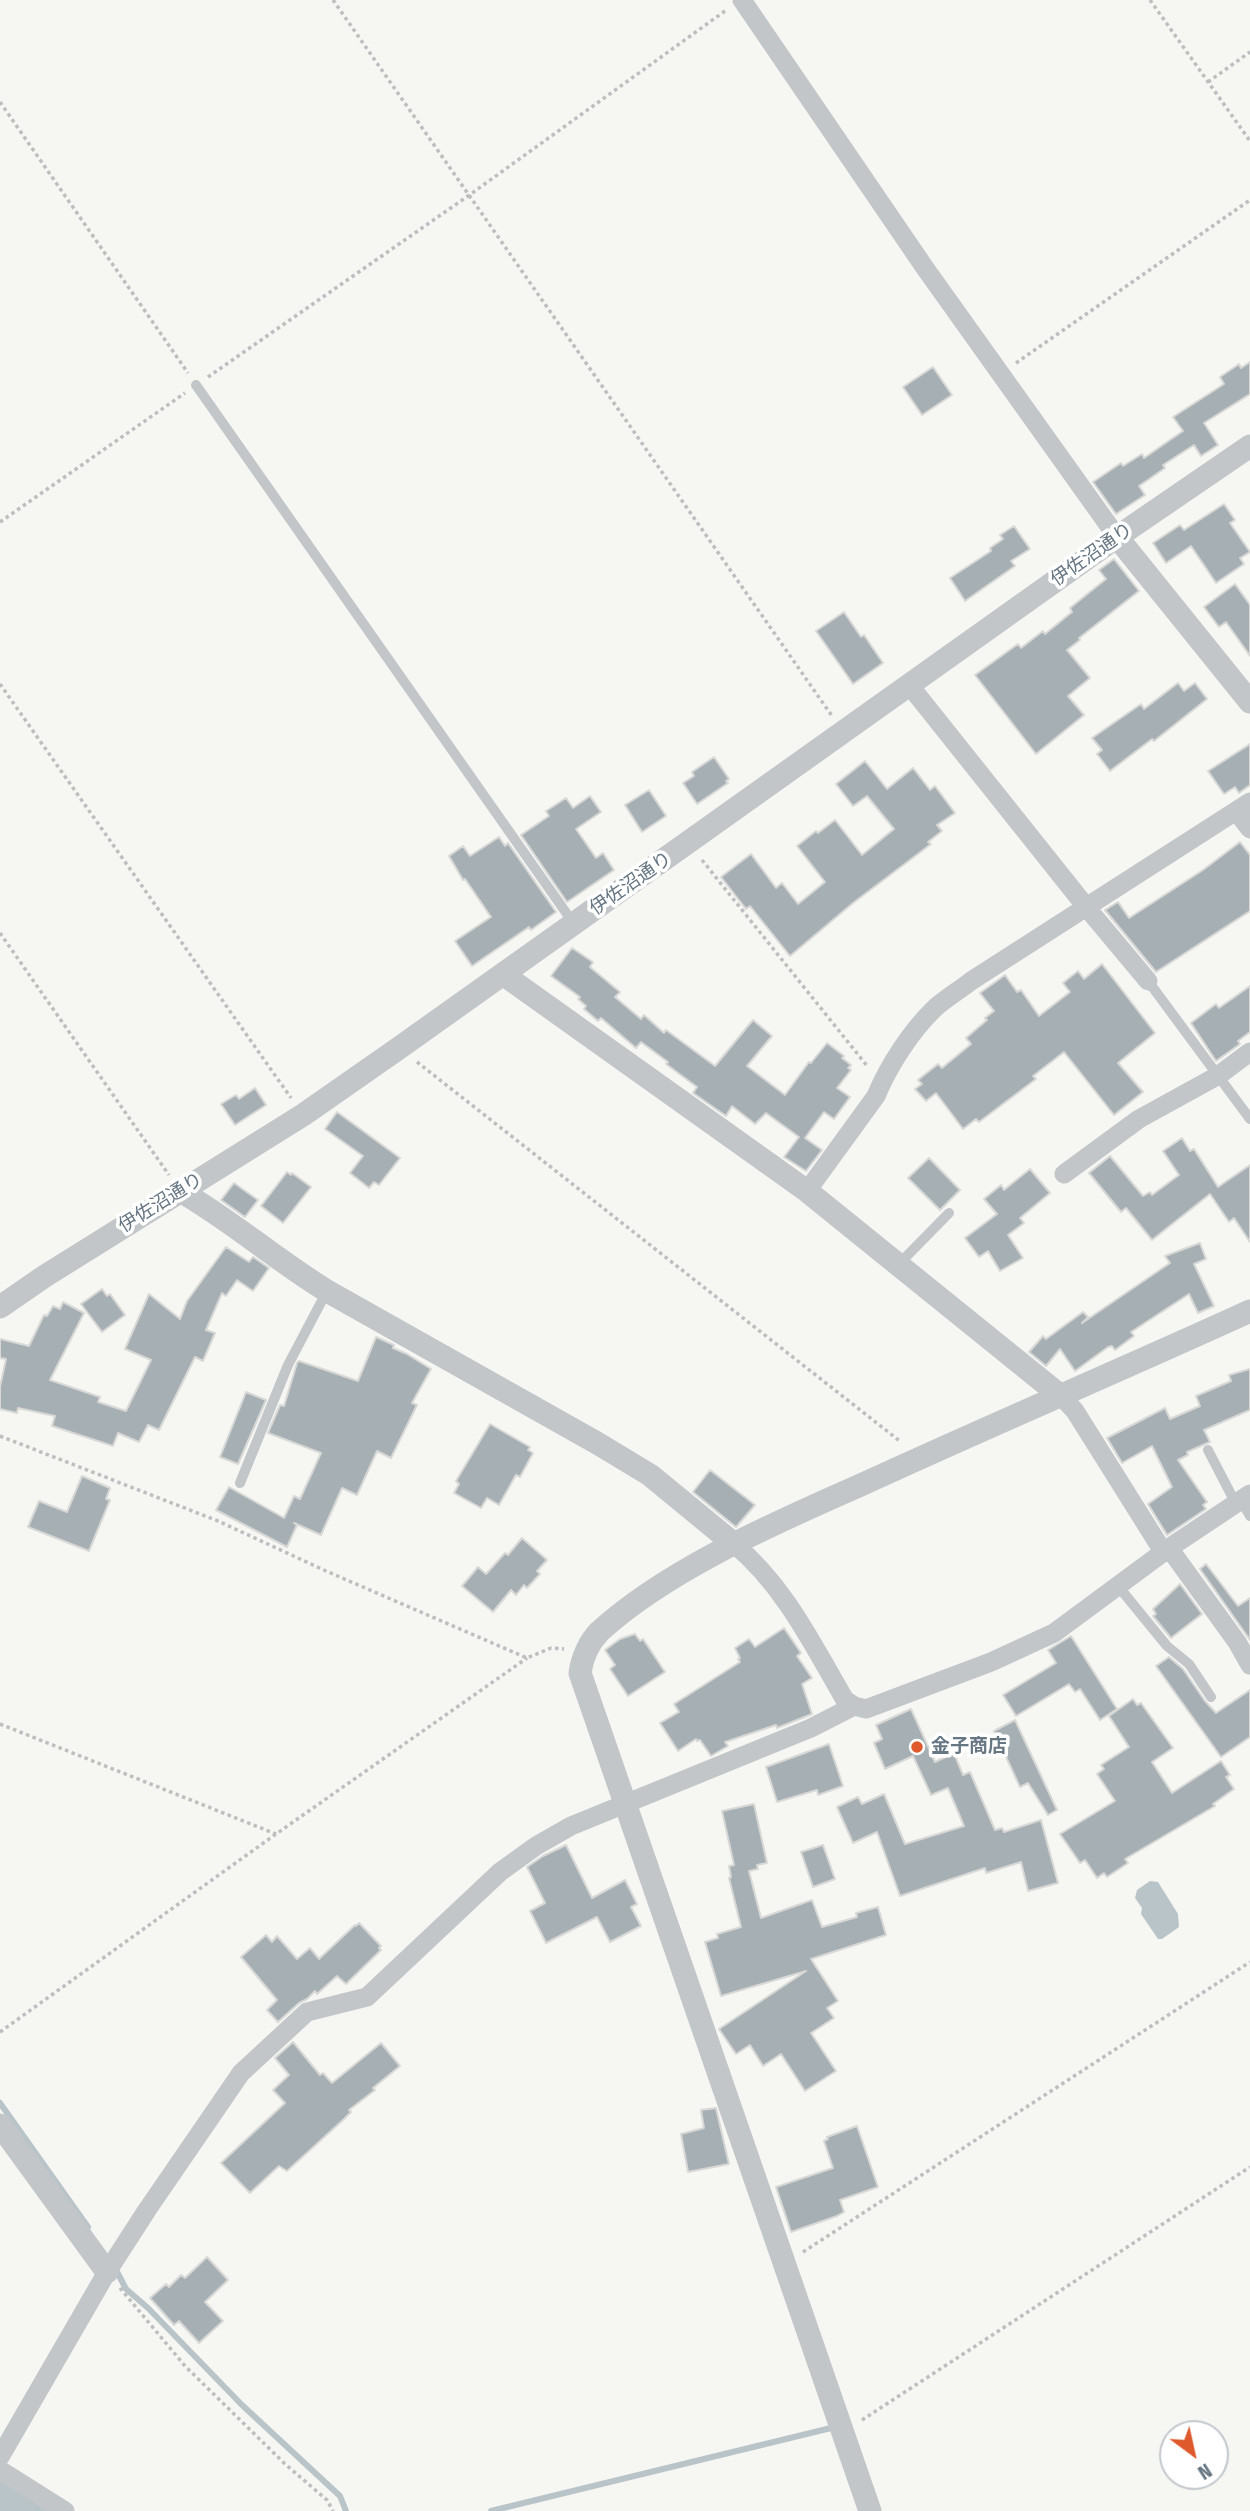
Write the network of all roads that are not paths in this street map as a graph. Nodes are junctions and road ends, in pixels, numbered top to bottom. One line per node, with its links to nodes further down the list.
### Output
1 (736, 4): 4 (street)
2 (196, 385): 10 (lane)
3 (1250, 446): 4 (street, 伊佐沼通り)
4 (1117, 537): 5 (street, 伊佐沼通り); 6 (street)
5 (910, 685): 9 (street); 10 (street, 伊佐沼通り)
6 (1250, 702)
7 (1243, 807): 8 (street); 9 (street)
8 (1250, 829)
9 (1087, 908): 12 (street); 18 (street)
10 (574, 925): 11 (street, 伊佐沼通り)
11 (504, 975): 17 (street, 伊佐沼通り); 18 (street)
12 (1148, 981): 14 (lane)
13 (1250, 1052): 14 (street)
14 (1219, 1075): 15 (lane); 16 (street)
15 (1250, 1119)
16 (1064, 1174)
17 (180, 1191): 21 (street); 22 (street, 伊佐沼通り)
18 (807, 1191): 20 (street)
19 (949, 1213): 20 (lane)
20 (898, 1265): 24 (street)
21 (327, 1291): 26 (lane); 28 (street)
22 (0, 1307)
23 (1250, 1311): 24 (street)
24 (1062, 1396): 28 (street); 29 (street)
25 (1208, 1450): 27 (lane)
26 (240, 1483)
27 (1244, 1503): 29 (street)
28 (734, 1544): 33 (street); 34 (street)
29 (1166, 1551): 30 (street); 31 (street)
30 (1118, 1586): 32 (lane); 33 (street)
31 (1250, 1665)
32 (1211, 1697)
33 (854, 1706): 34 (street)
34 (626, 1803): 36 (street); 40 (street)
35 (0, 2125): 36 (street)
36 (107, 2273): 37 (street)
37 (0, 2457)
38 (0, 2470): 39 (street)
39 (65, 2511)
40 (870, 2511)

